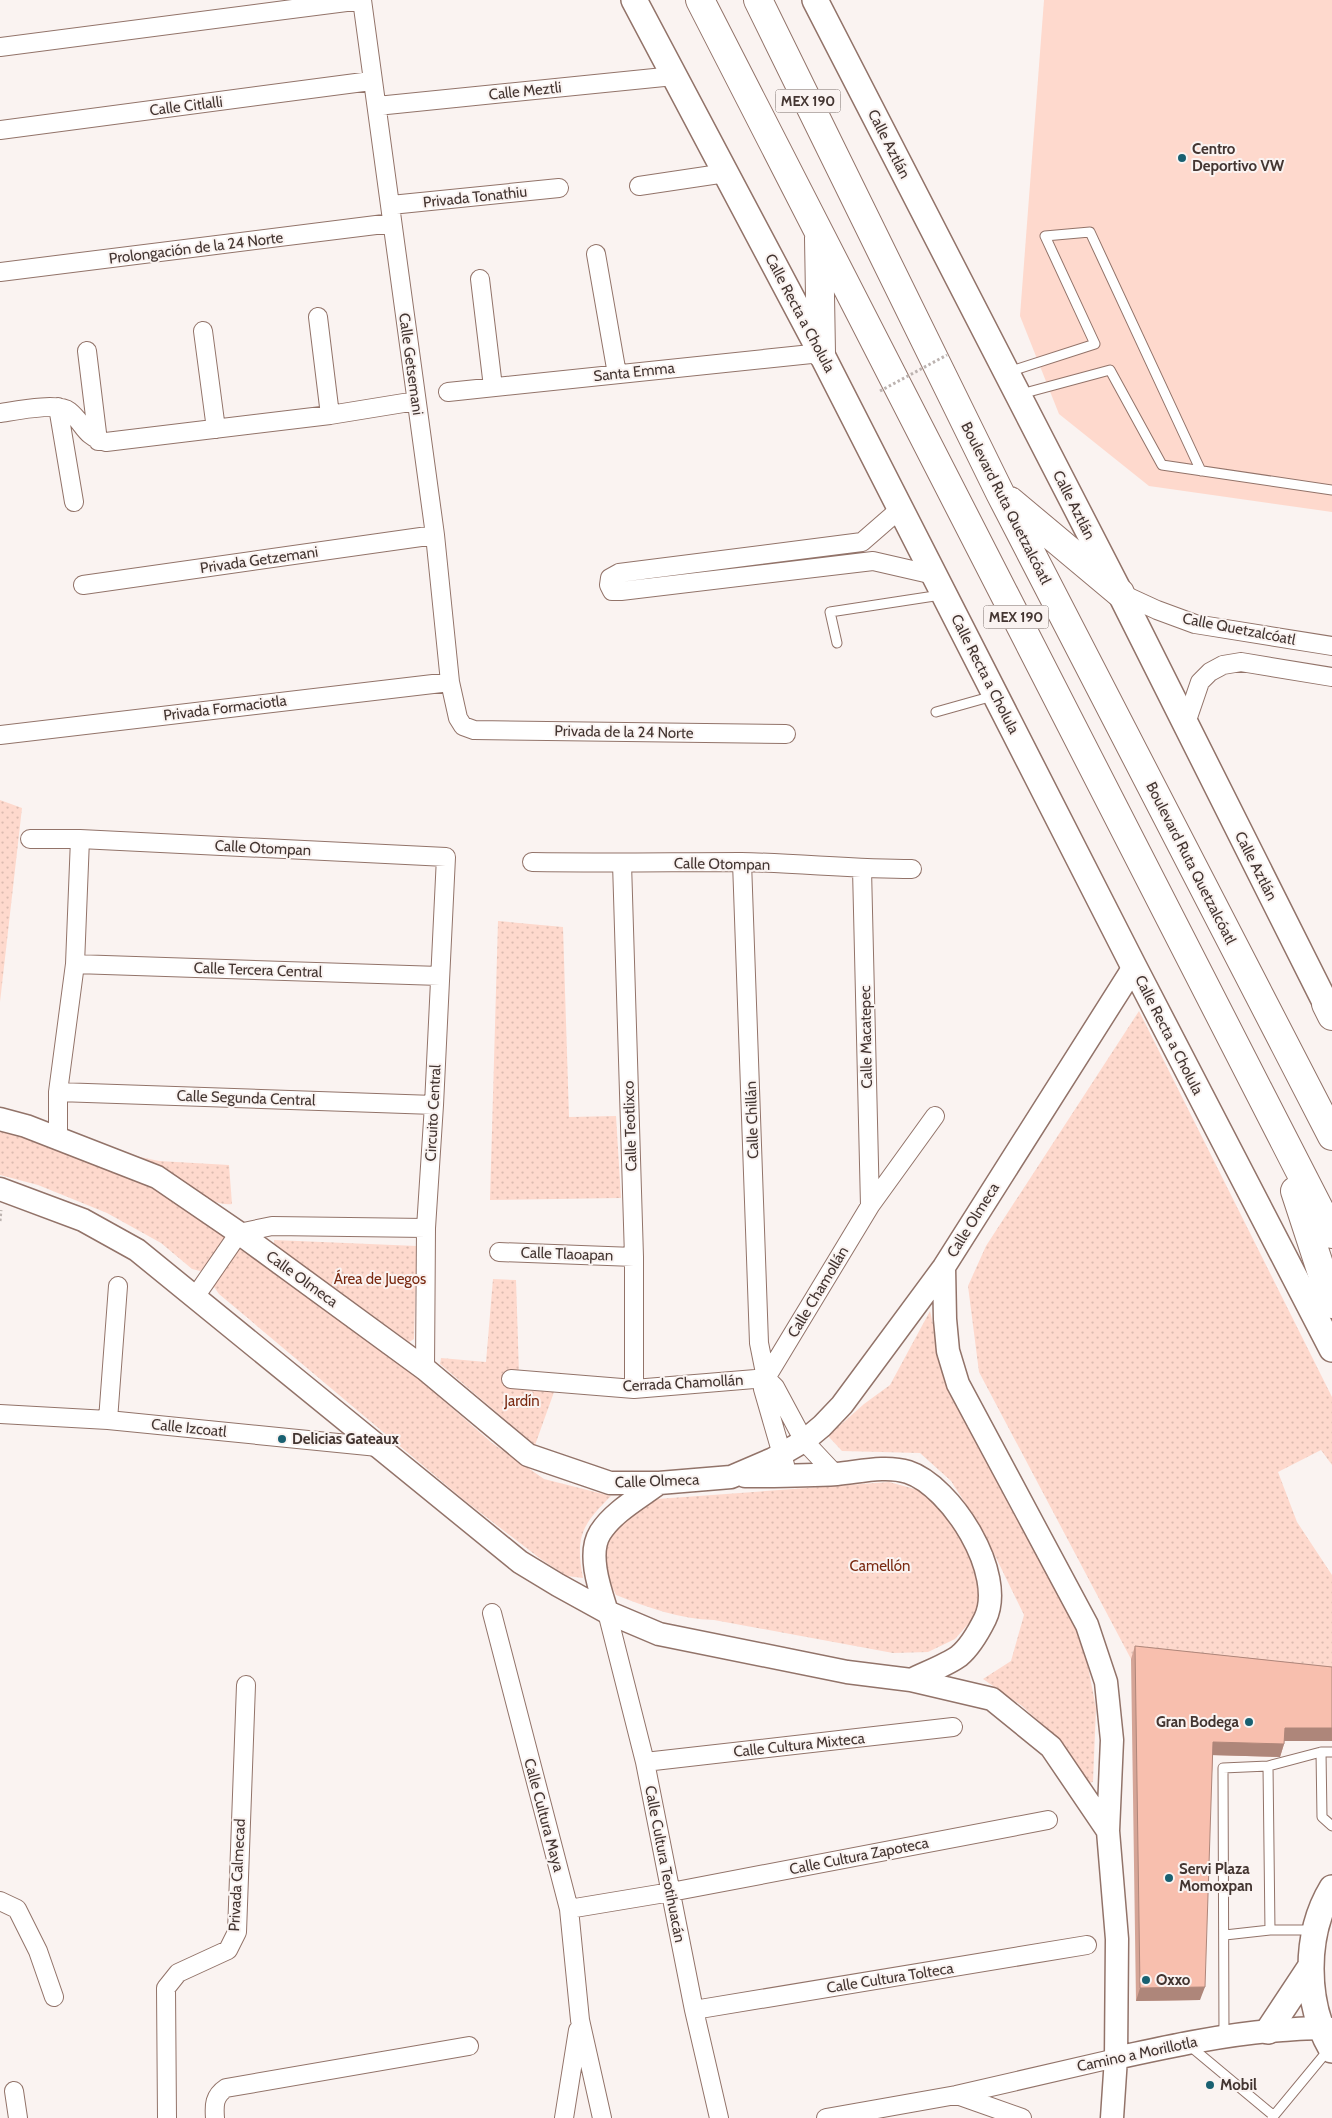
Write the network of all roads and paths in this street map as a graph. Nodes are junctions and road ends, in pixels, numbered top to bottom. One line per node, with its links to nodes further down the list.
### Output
1 (362, 0): 6 (street); 8 (street, Calle Getsemani)
2 (634, 0): 7 (main road, Calle Recta a Cholula)
3 (700, 0): 16 (main road, MEX 190)
4 (758, 0): 39 (main road, Boulevard Ruta Quetzalcóatl / MEX 190)
5 (815, 0): 25 (main road, Calle Aztlán)
6 (0, 47)
7 (674, 76): 9 (street, Calle Meztli); 11 (main road, Calle Recta a Cholula)
8 (371, 81): 9 (street, Calle Getsemani); 10 (street, Calle Citlalli)
9 (377, 106): 14 (street, Calle Getsemani)
10 (0, 130)
11 (726, 173): 12 (street); 23 (main road, Calle Recta a Cholula)
12 (639, 186)
13 (559, 188): 14 (street, Privada Tonathiu)
14 (391, 205): 15 (street, Calle Getsemani)
15 (392, 223): 18 (street, Prolongación de la 24 Norte); 31 (street, Calle Getsemani)
16 (819, 232): 23 (main road); 70 (main road, MEX 190)
17 (596, 254): 26 (street)
18 (0, 272)
19 (480, 279): 27 (street)
20 (318, 317): 34 (street)
21 (203, 331): 35 (street)
22 (86, 351): 36 (street)
23 (821, 353): 26 (street, Santa Emma); 41 (main road, Calle Recta a Cholula)
24 (947, 356): 28 (path, bridge)
25 (1006, 373): 30 (main road, Calle Aztlán); 37 (lane)
26 (617, 374): 27 (street, Santa Emma)
27 (493, 387): 29 (street, Santa Emma)
28 (880, 391)
29 (448, 392)
30 (1018, 395): 37 (lane); 45 (main road, Calle Aztlán)
31 (416, 401): 34 (street); 42 (street, Calle Getsemani)
32 (58, 407): 33 (street); 36 (street); 40 (street)
33 (0, 413)
34 (330, 414): 35 (street)
35 (216, 429): 36 (street)
36 (98, 441)
37 (1201, 471): 38 (lane)
38 (1332, 490)
39 (1000, 493): 45 (main road); 73 (main road, Boulevard Ruta Quetzalcóatl / MEX 190)
40 (74, 502)
41 (900, 509): 44 (main road, Calle Recta a Cholula); 44 (street)
42 (435, 535): 43 (street, Privada Getzemani); 49 (street, Calle Getsemani)
43 (83, 585)
44 (939, 585): 46 (lane); 50 (main road, Calle Recta a Cholula)
45 (1120, 594): 47 (street, Calle Quetzalcóatl); 53 (main road, Calle Aztlán)
46 (837, 643)
47 (1332, 646)
48 (1332, 677): 53 (street, Calle Quetzalcóatl)
49 (450, 682): 52 (street, Calle Getsemani); 55 (street, Privada Formaciotla)
50 (996, 695): 51 (lane); 65 (main road, Calle Recta a Cholula)
51 (936, 712)
52 (463, 726): 54 (street, Privada de la 24 Norte)
53 (1185, 726): 67 (main road, Calle Aztlán)
54 (786, 734)
55 (0, 735)
56 (30, 839): 57 (street, Calle Otompan)
57 (80, 839): 58 (street, Calle Otompan); 64 (street)
58 (446, 857): 66 (street, Circuito Central)
59 (532, 862): 61 (street, Calle Otompan)
60 (742, 862): 61 (street, Calle Otompan); 62 (street, Calle Otompan); 88 (street, Calle Chillán)
61 (622, 864): 81 (street, Calle Teotlixco)
62 (862, 869): 63 (street, Calle Otompan); 76 (street, Calle Macatepec)
63 (912, 869)
64 (75, 964): 66 (street, Calle Tercera Central); 68 (street)
65 (1134, 967): 82 (street, Calle Olmeca); 86 (main road, Calle Recta a Cholula)
66 (440, 976): 69 (street, Circuito Central)
67 (1330, 1010)
68 (58, 1092): 69 (street, Calle Segunda Central); 74 (street)
69 (434, 1105): 77 (street, Circuito Central)
70 (1269, 1111): 79 (main road, MEX 190); 85 (main road)
71 (935, 1116): 76 (street, Calle Chamollán)
72 (0, 1119): 74 (street, Calle Olmeca)
73 (1332, 1136)
74 (58, 1140): 78 (street, Calle Olmeca)
75 (0, 1189): 84 (street)
76 (870, 1206): 88 (street, Calle Chamollán)
77 (426, 1228): 78 (street); 87 (street, Circuito Central)
78 (239, 1233): 84 (street); 87 (street, Calle Olmeca)
79 (1332, 1234)
80 (499, 1252): 81 (street, Calle Tlaoapan)
81 (634, 1257): 90 (street, Calle Teotlixco)
82 (944, 1267): 93 (street, Calle Olmeca); 109 (street)
83 (118, 1286): 92 (street)
84 (195, 1297): 94 (street)
85 (1332, 1304)
86 (1332, 1349)
87 (425, 1369): 97 (street, Calle Olmeca)
88 (766, 1378): 90 (street, Cerrada Chamollán); 93 (street, Calle Chillán); 95 (street, Calle Chillán)
89 (510, 1379): 90 (street, Cerrada Chamollán)
90 (634, 1389)
91 (0, 1414): 92 (street, Calle Izcoatl)
92 (108, 1420): 94 (street, Calle Izcoatl)
93 (804, 1441): 95 (street, Calle Olmeca); 96 (street, Calle Chillán)
94 (378, 1447): 98 (street)
95 (785, 1465): 96 (street); 97 (street, Calle Olmeca)
96 (834, 1474): 100 (street)
97 (659, 1483): 98 (street)
98 (607, 1612): 100 (street); 105 (street, Calle Cultura Teotihuacán)
99 (492, 1614): 113 (street, Calle Cultura Maya)
100 (912, 1680): 109 (street)
101 (246, 1685): 132 (street, Privada Calmecad)
102 (954, 1727): 105 (street, Calle Cultura Mixteca)
103 (1321, 1752): 104 (lane); 106 (lane); 108 (lane)
104 (1332, 1752)
105 (645, 1762): 111 (street, Calle Cultura Teotihuacán)
106 (1268, 1766): 114 (lane); 116 (lane)
107 (1048, 1820): 111 (street, Calle Cultura Zapoteca)
108 (1332, 1826)
109 (1108, 1831): 127 (street)
110 (1332, 1888): 115 (main road)
111 (671, 1892): 113 (street, Calle Cultura Zapoteca); 120 (street, Calle Cultura Teotihuacán)
112 (0, 1901): 119 (street)
113 (568, 1909): 121 (street, Calle Cultura Maya)
114 (1270, 1930): 115 (lane); 116 (lane)
115 (1314, 1930): 118 (main road)
116 (1225, 1935): 124 (lane)
117 (1087, 1945): 120 (street, Calle Cultura Tolteca)
118 (1311, 1966): 122 (main road); 123 (main road)
119 (54, 1996)
120 (694, 2010): 136 (street, Calle Cultura Teotihuacán)
121 (580, 2020): 134 (street, Calle Cultura Maya); 135 (street, Calle Cultura Maya)
122 (1268, 2031): 123 (street, Camino a Morillotla); 124 (street, Camino a Morillotla)
123 (1329, 2036): 130 (lane)
124 (1224, 2037): 125 (street, Camino a Morillotla)
125 (1186, 2043): 127 (street, Camino a Morillotla); 130 (lane)
126 (469, 2046): 133 (street)
127 (1116, 2058): 129 (street, Camino a Morillotla); 139 (street)
128 (14, 2091): 131 (street)
129 (956, 2095): 137 (street, Camino a Morillotla); 138 (street, Camino a Morillotla)
130 (1273, 2117)
131 (18, 2118)
132 (167, 2118)
133 (215, 2118)
134 (564, 2118)
135 (602, 2118)
136 (719, 2118)
137 (826, 2118)
138 (1022, 2118)
139 (1112, 2118)

